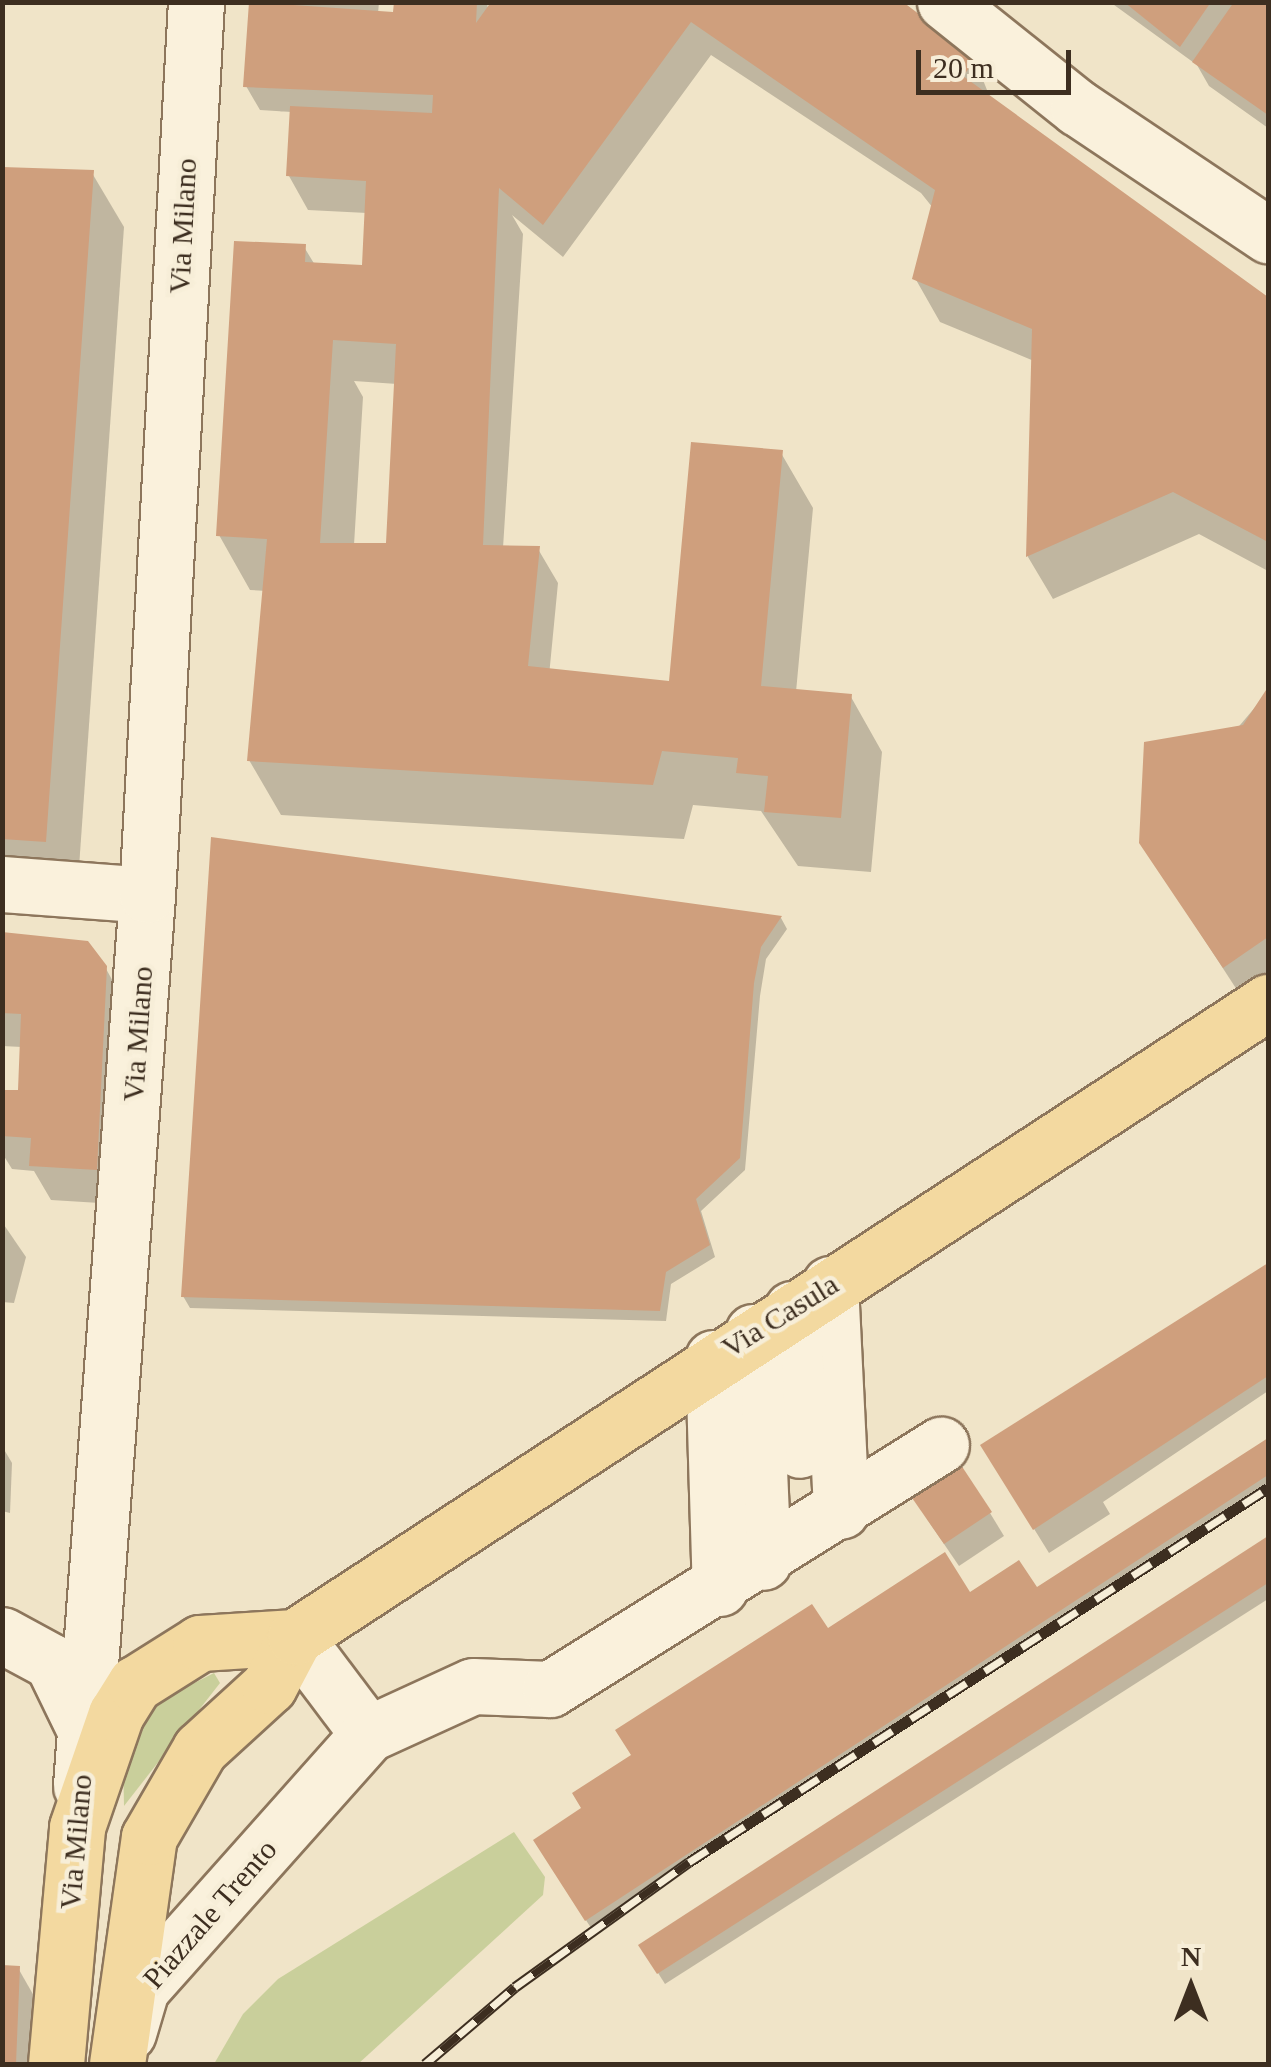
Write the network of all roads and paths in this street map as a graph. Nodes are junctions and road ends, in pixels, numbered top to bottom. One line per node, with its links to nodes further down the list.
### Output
1 (196, 2): 5 (street, Via Milano)
2 (945, 2): 3 (street)
3 (1268, 235)
4 (2, 884): 5 (street)
5 (148, 895): 12 (street, Via Milano)
6 (1268, 1002): 7 (main road, Via Casula)
7 (772, 1321): 9 (street); 9 (street); 11 (main road, Via Casula)
8 (941, 1445): 9 (street, Piazzale Trento)
9 (782, 1548): 13 (street, Piazzale Trento)
10 (2, 1635): 12 (street)
11 (295, 1636): 13 (street); 14 (main road, Via Casula); 16 (main road, Via Casula)
12 (86, 1732): 14 (street, Via Milano)
13 (368, 1734): 16 (street, Piazzale Trento)
14 (77, 1827): 15 (main road, Via Milano)
15 (56, 2064)
16 (117, 2064)

